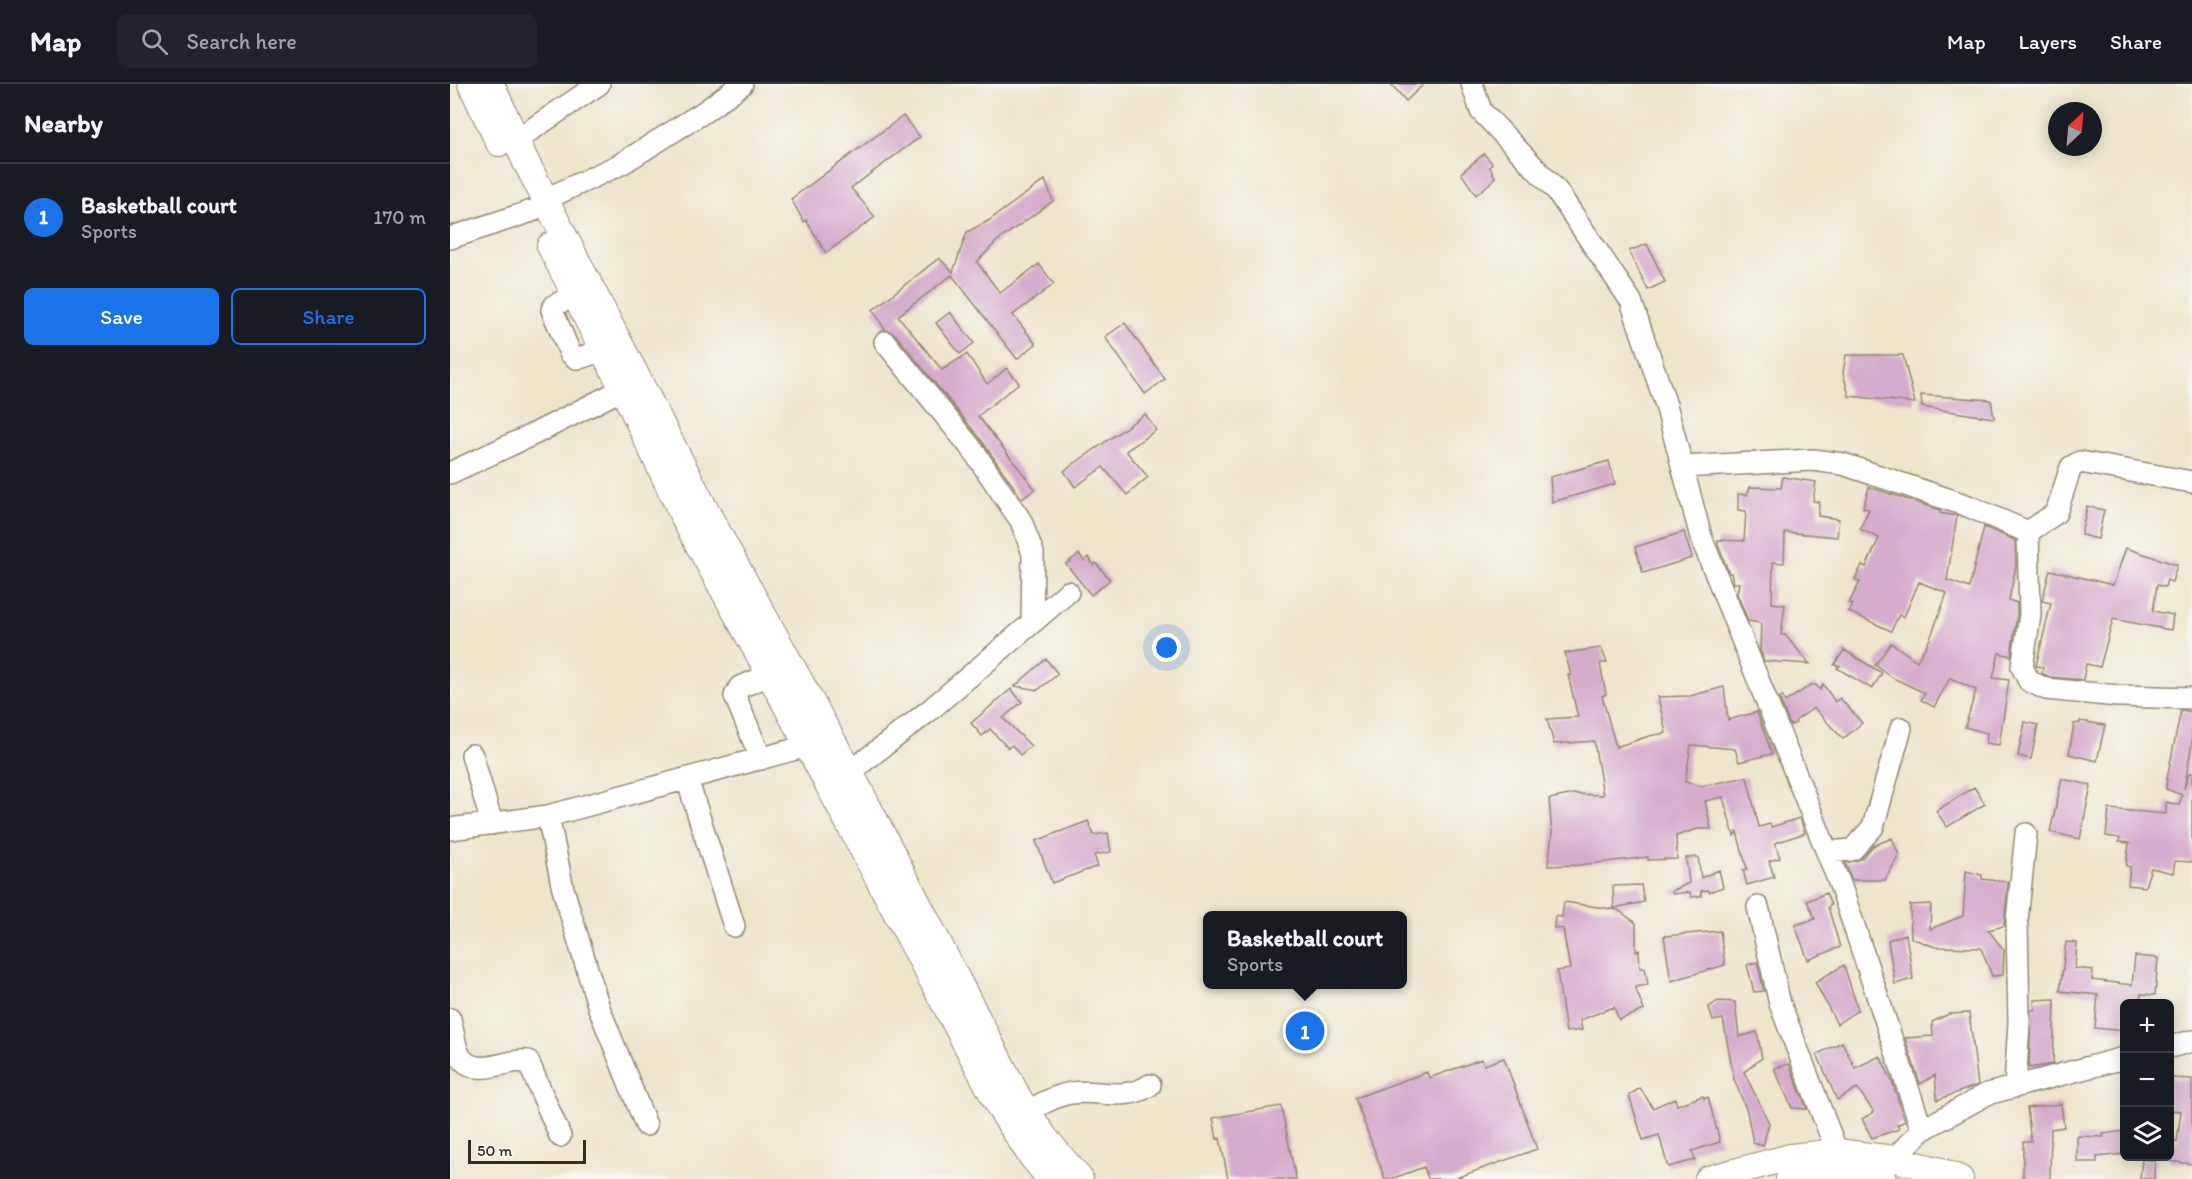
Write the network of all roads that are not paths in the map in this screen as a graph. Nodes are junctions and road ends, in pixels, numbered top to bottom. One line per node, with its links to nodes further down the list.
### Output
1 (471, 84): 7 (main road)
2 (491, 84): 6 (main road)
3 (599, 84): 6 (street)
4 (742, 84): 7 (street)
5 (1472, 84): 11 (street)
6 (516, 140): 7 (main road)
7 (539, 205): 8 (street); 10 (main road); 14 (main road)
8 (450, 238)
9 (885, 342): 17 (street)
10 (623, 389): 12 (street); 14 (main road)
11 (1682, 467): 15 (street); 30 (street)
12 (450, 473)
13 (2192, 482): 15 (street)
14 (697, 518): 18 (main road); 24 (main road)
15 (2028, 532): 19 (street)
16 (1068, 592): 17 (street)
17 (1032, 623): 24 (street)
18 (770, 675): 21 (main road); 23 (street)
19 (2192, 698)
20 (1901, 728): 30 (street)
21 (807, 746): 23 (street); 45 (main road)
22 (472, 755): 27 (street)
23 (761, 759): 25 (street)
24 (850, 772): 39 (main road)
25 (687, 779): 26 (street); 32 (street)
26 (548, 816): 27 (street); 40 (street)
27 (492, 824): 28 (street)
28 (450, 829)
29 (2026, 834): 38 (street)
30 (1827, 852): 41 (street)
31 (1758, 907): 43 (street)
32 (734, 926)
33 (450, 1019): 42 (street)
34 (2192, 1041): 35 (street)
35 (2174, 1046)
36 (2120, 1059): 38 (street)
37 (1150, 1085): 39 (street)
38 (2015, 1087): 41 (street)
39 (1027, 1112): 46 (main road)
40 (646, 1125)
41 (1922, 1130): 44 (street)
42 (560, 1136)
43 (1837, 1152): 44 (main road); 47 (main road)
44 (1881, 1173): 48 (main road); 49 (main road)
45 (1040, 1176)
46 (1080, 1179)
47 (1708, 1179)
48 (1789, 1179)
49 (1960, 1179)

